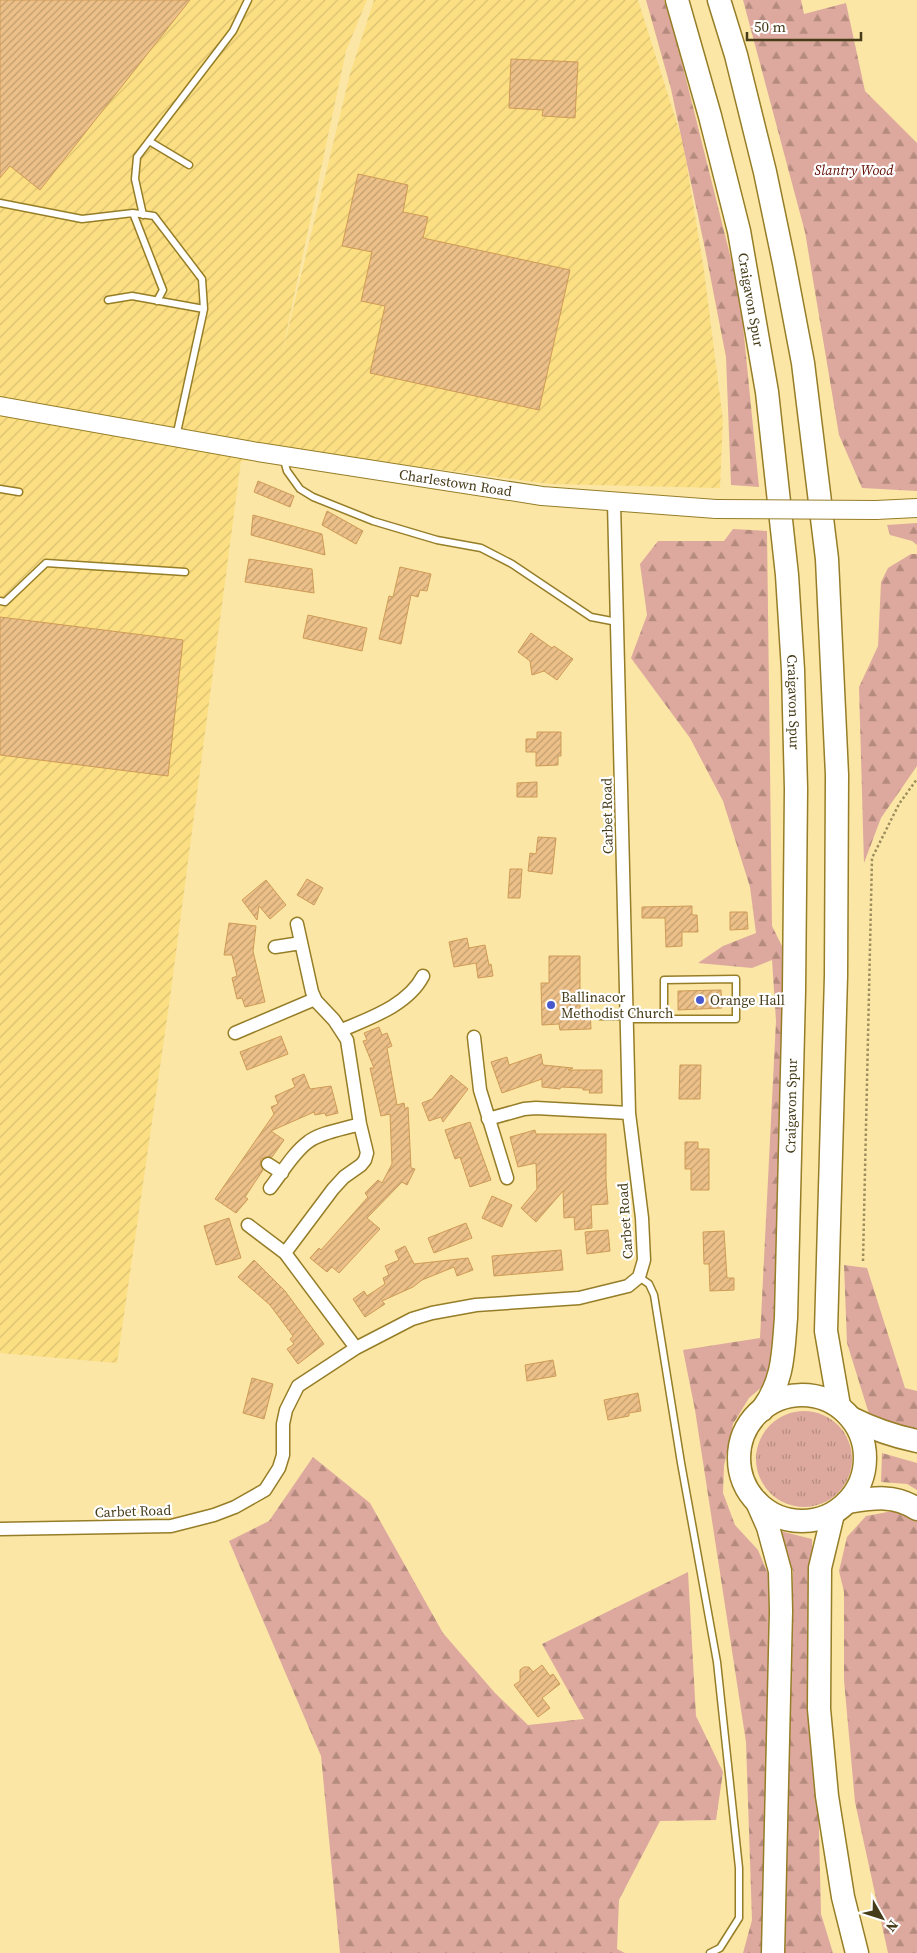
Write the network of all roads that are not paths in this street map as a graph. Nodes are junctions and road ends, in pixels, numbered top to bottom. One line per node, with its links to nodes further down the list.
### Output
1 (248, 0): 4 (lane)
2 (677, 0): 44 (highway, Craigavon Spur)
3 (720, 0): 45 (highway)
4 (149, 141): 5 (lane); 8 (lane)
5 (189, 165)
6 (0, 203): 7 (lane)
7 (133, 213): 8 (lane); 10 (lane)
8 (144, 215): 11 (lane)
9 (108, 300): 10 (lane)
10 (157, 301): 11 (lane)
11 (204, 310): 13 (lane)
12 (0, 406): 13 (main road, Charlestown Road)
13 (176, 437): 14 (main road, Charlestown Road)
14 (283, 456): 17 (main road, Charlestown Road); 21 (lane)
15 (0, 489): 16 (lane)
16 (20, 492)
17 (614, 503): 18 (main road, Charlestown Road, bridge); 21 (street, Carbet Road)
18 (917, 508)
19 (185, 572): 20 (lane)
20 (0, 601)
21 (617, 622): 28 (street, Carbet Road)
22 (297, 924): 23 (street)
23 (301, 943): 24 (street); 26 (street)
24 (274, 947)
25 (422, 976): 30 (street)
26 (315, 999): 30 (street); 31 (street)
27 (600, 1016): 28 (lane)
28 (627, 1018): 29 (lane); 33 (street, Carbet Road)
29 (664, 1018): 29 (lane)
30 (342, 1030): 35 (street)
31 (235, 1033)
32 (474, 1038): 34 (street)
33 (630, 1113): 34 (street); 42 (street, Carbet Road)
34 (488, 1119): 38 (street)
35 (360, 1124): 37 (street); 41 (street)
36 (268, 1164): 37 (street)
37 (282, 1173): 39 (street)
38 (507, 1178)
39 (270, 1188)
40 (248, 1225): 41 (street)
41 (285, 1253): 43 (street)
42 (639, 1277): 43 (street, Carbet Road); 51 (lane)
43 (356, 1348): 50 (street, Carbet Road)
44 (762, 1410): 45 (highway); 47 (highway)
45 (845, 1412): 46 (highway); 48 (highway)
46 (917, 1441)
47 (757, 1502): 48 (highway); 52 (highway)
48 (840, 1508): 49 (highway); 53 (highway)
49 (917, 1509)
50 (0, 1529)
51 (710, 1953)
52 (773, 1953)
53 (857, 1953)

